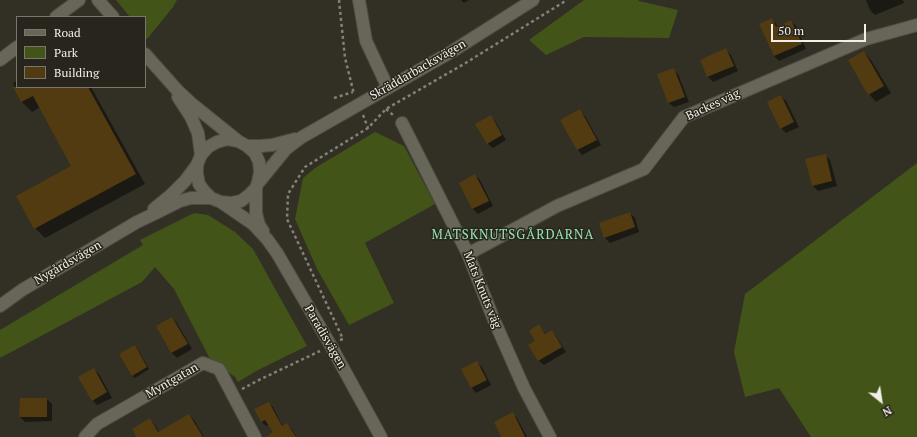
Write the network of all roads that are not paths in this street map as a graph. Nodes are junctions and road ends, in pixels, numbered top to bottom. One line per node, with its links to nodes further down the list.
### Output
1 (79, 0): 5 (street)
2 (98, 0): 6 (street)
3 (359, 0): 12 (street)
4 (533, 0): 12 (street, Skräddarbacksvägen)
5 (57, 16)
6 (112, 16)
7 (917, 25): 21 (street, Backes väg)
8 (16, 48): 10 (street)
9 (146, 55): 11 (street)
10 (0, 60)
11 (159, 70): 15 (street); 16 (street)
12 (388, 88): 14 (street, Skräddarbacksvägen)
13 (402, 123): 21 (street, Mats Knuts väg)
14 (302, 137): 15 (street, Skräddarbacksvägen); 17 (street, Skräddarbacksvägen)
15 (243, 143): 16 (street); 17 (street)
16 (199, 160): 18 (street); 19 (street, Nygårdsvägen)
17 (257, 185): 18 (street); 20 (street, Paradisvägen)
18 (216, 200): 19 (street, Nygårdsvägen); 20 (street, Paradisvägen)
19 (138, 222): 22 (street, Nygårdsvägen)
20 (267, 240): 25 (street, Paradisvägen)
21 (468, 254): 26 (street, Mats Knuts väg)
22 (0, 306)
23 (85, 437): 24 (street, Myntgatan)
24 (255, 437)
25 (381, 437)
26 (550, 437)

